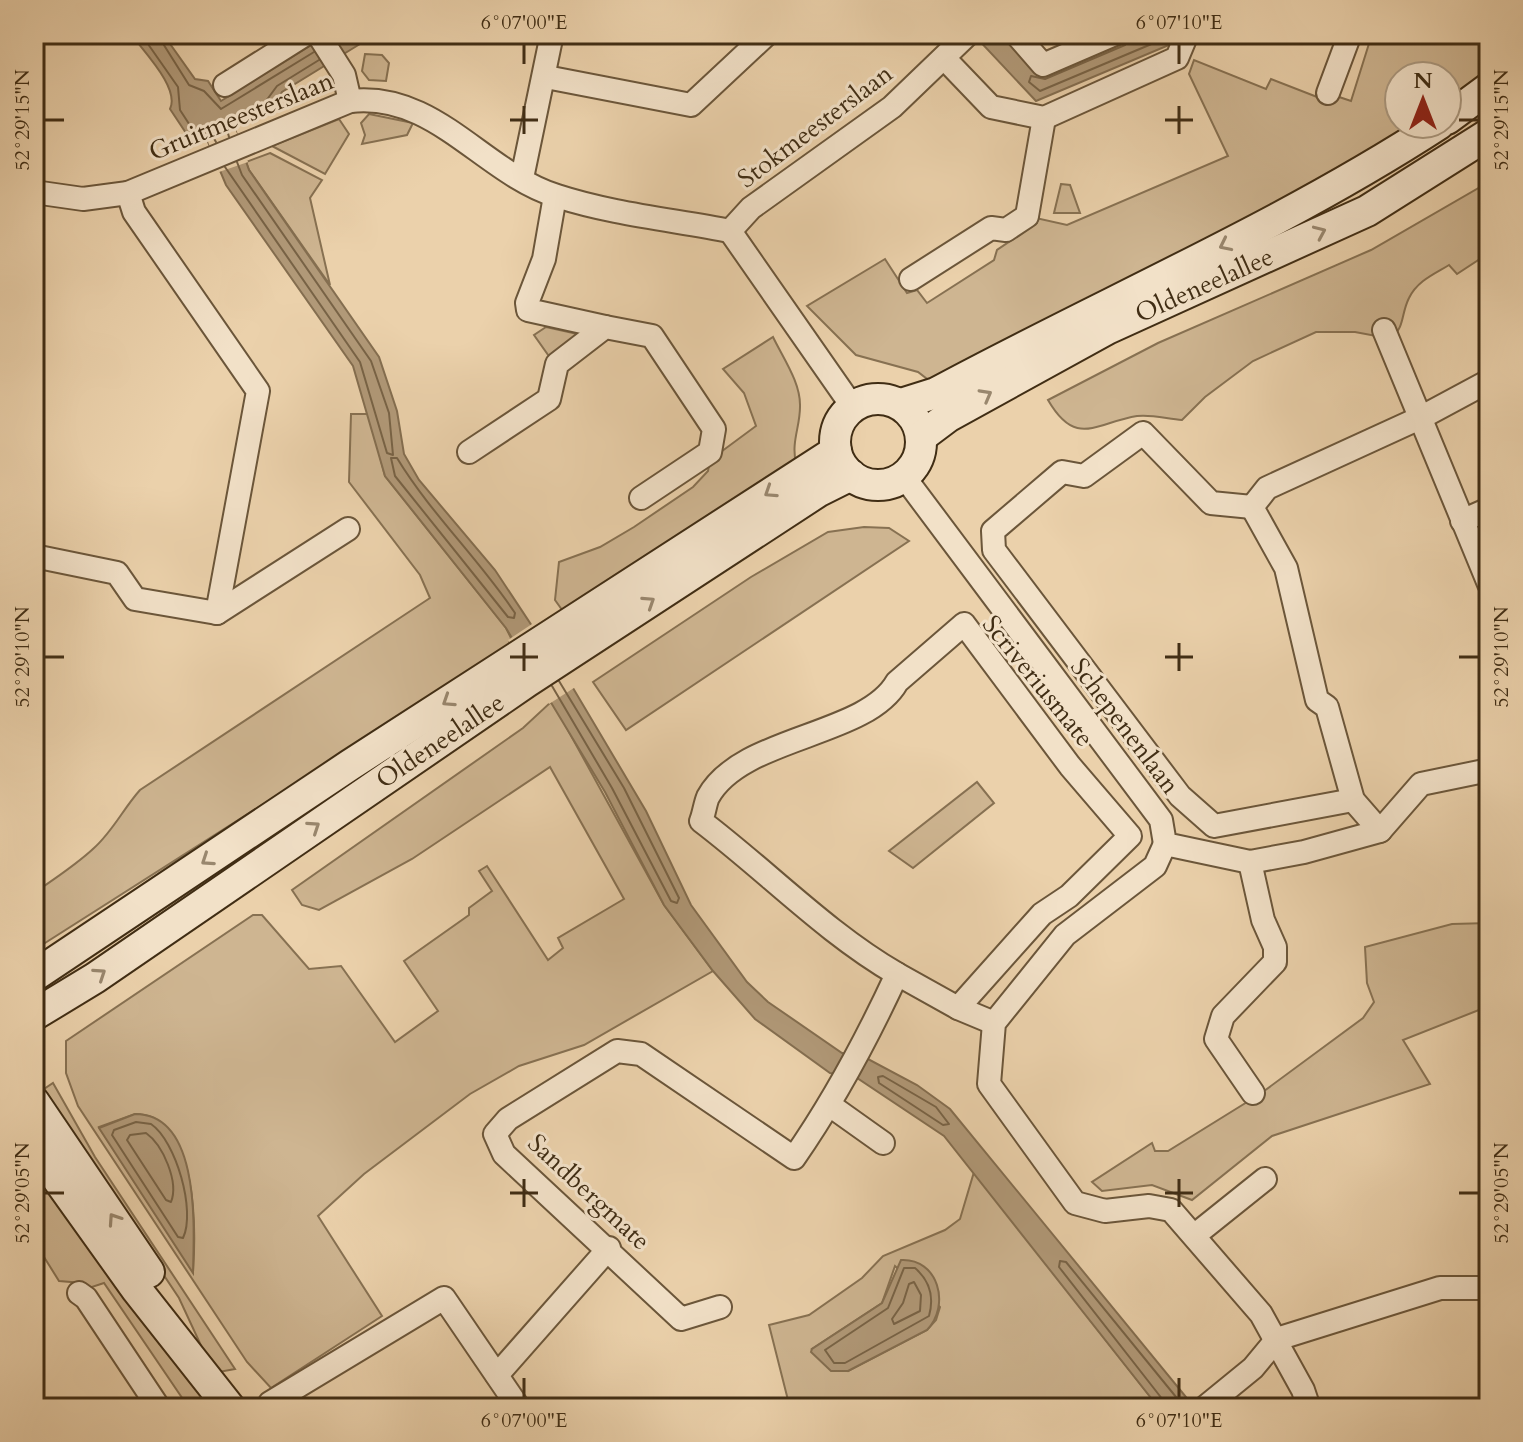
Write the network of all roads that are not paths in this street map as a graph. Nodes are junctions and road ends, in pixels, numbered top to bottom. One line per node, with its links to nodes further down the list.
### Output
1 (552, 34): 10 (street)
2 (767, 34): 10 (street)
3 (1016, 34): 4 (street)
4 (1115, 34)
5 (1187, 34): 16 (street)
6 (1350, 34): 13 (street)
7 (315, 36): 11 (street); 14 (street)
8 (962, 36): 9 (street, Stokmeesterslaan)
9 (945, 59): 16 (street); 23 (street, Stokmeesterslaan)
10 (546, 77): 19 (street)
11 (225, 85)
12 (1489, 88): 15 (main road)
13 (1328, 93)
14 (350, 101): 19 (street, Gruitmeesterslaan); 21 (street, Gruitmeesterslaan)
15 (1463, 107)
16 (1044, 118): 24 (street)
17 (1489, 134): 31 (main road, Oldeneelallee, one-way to 17)
18 (1412, 140): 28 (main road, Oldeneelallee, one-way to 28)
19 (522, 178): 22 (street, Gruitmeesterslaan)
20 (34, 192): 21 (street, Gruitmeesterslaan)
21 (128, 193): 42 (street)
22 (555, 196): 23 (street, Gruitmeesterslaan); 25 (street)
23 (730, 231): 29 (street)
24 (911, 279)
25 (605, 327): 32 (street); 35 (street)
26 (1384, 330): 30 (street)
27 (1489, 381): 30 (street)
28 (901, 404): 29 (main road); 31 (main road)
29 (852, 406): 33 (main road)
30 (1422, 417): 36 (street); 38 (street)
31 (921, 437): 34 (main road)
32 (469, 452)
33 (844, 463): 34 (main road); 43 (main road, Oldeneelallee)
34 (905, 478): 47 (street, Schepenenlaan)
35 (641, 498)
36 (1252, 507): 45 (street); 45 (street, Schepenenlaan)
37 (1489, 509): 38 (street)
38 (1462, 521): 41 (street)
39 (348, 529): 42 (street)
40 (34, 556): 42 (street)
41 (1489, 584)
42 (217, 613)
43 (521, 670): 50 (main road, Oldeneelallee, one-way to 50); 52 (main road, Oldeneelallee, one-way to 43)
44 (1489, 770): 46 (street)
45 (1353, 800): 46 (street)
46 (1380, 831): 48 (street)
47 (1165, 844): 48 (street); 53 (street)
48 (1250, 862): 54 (street)
49 (897, 974): 51 (street); 51 (street, Scriveriusmate); 56 (street, Sandbergmate)
50 (34, 976)
51 (958, 1008): 53 (street)
52 (34, 1015)
53 (994, 1023): 60 (street)
54 (1253, 1093)
55 (34, 1102): 66 (main road, one-way to 55)
56 (831, 1106): 57 (street); 61 (street, Sandbergmate)
57 (883, 1143)
58 (34, 1146): 66 (main road)
59 (1265, 1179): 60 (street)
60 (1195, 1235): 65 (street)
61 (609, 1248): 64 (street, Sandbergmate); 67 (street)
62 (1489, 1288): 65 (street)
63 (79, 1293): 68 (street)
64 (720, 1307)
65 (1277, 1339): 72 (street); 73 (street)
66 (195, 1359): 69 (main road)
67 (497, 1375): 70 (street); 71 (street)
68 (159, 1408)
69 (230, 1408)
70 (273, 1408)
71 (519, 1408)
72 (1204, 1408)
73 (1309, 1408)

